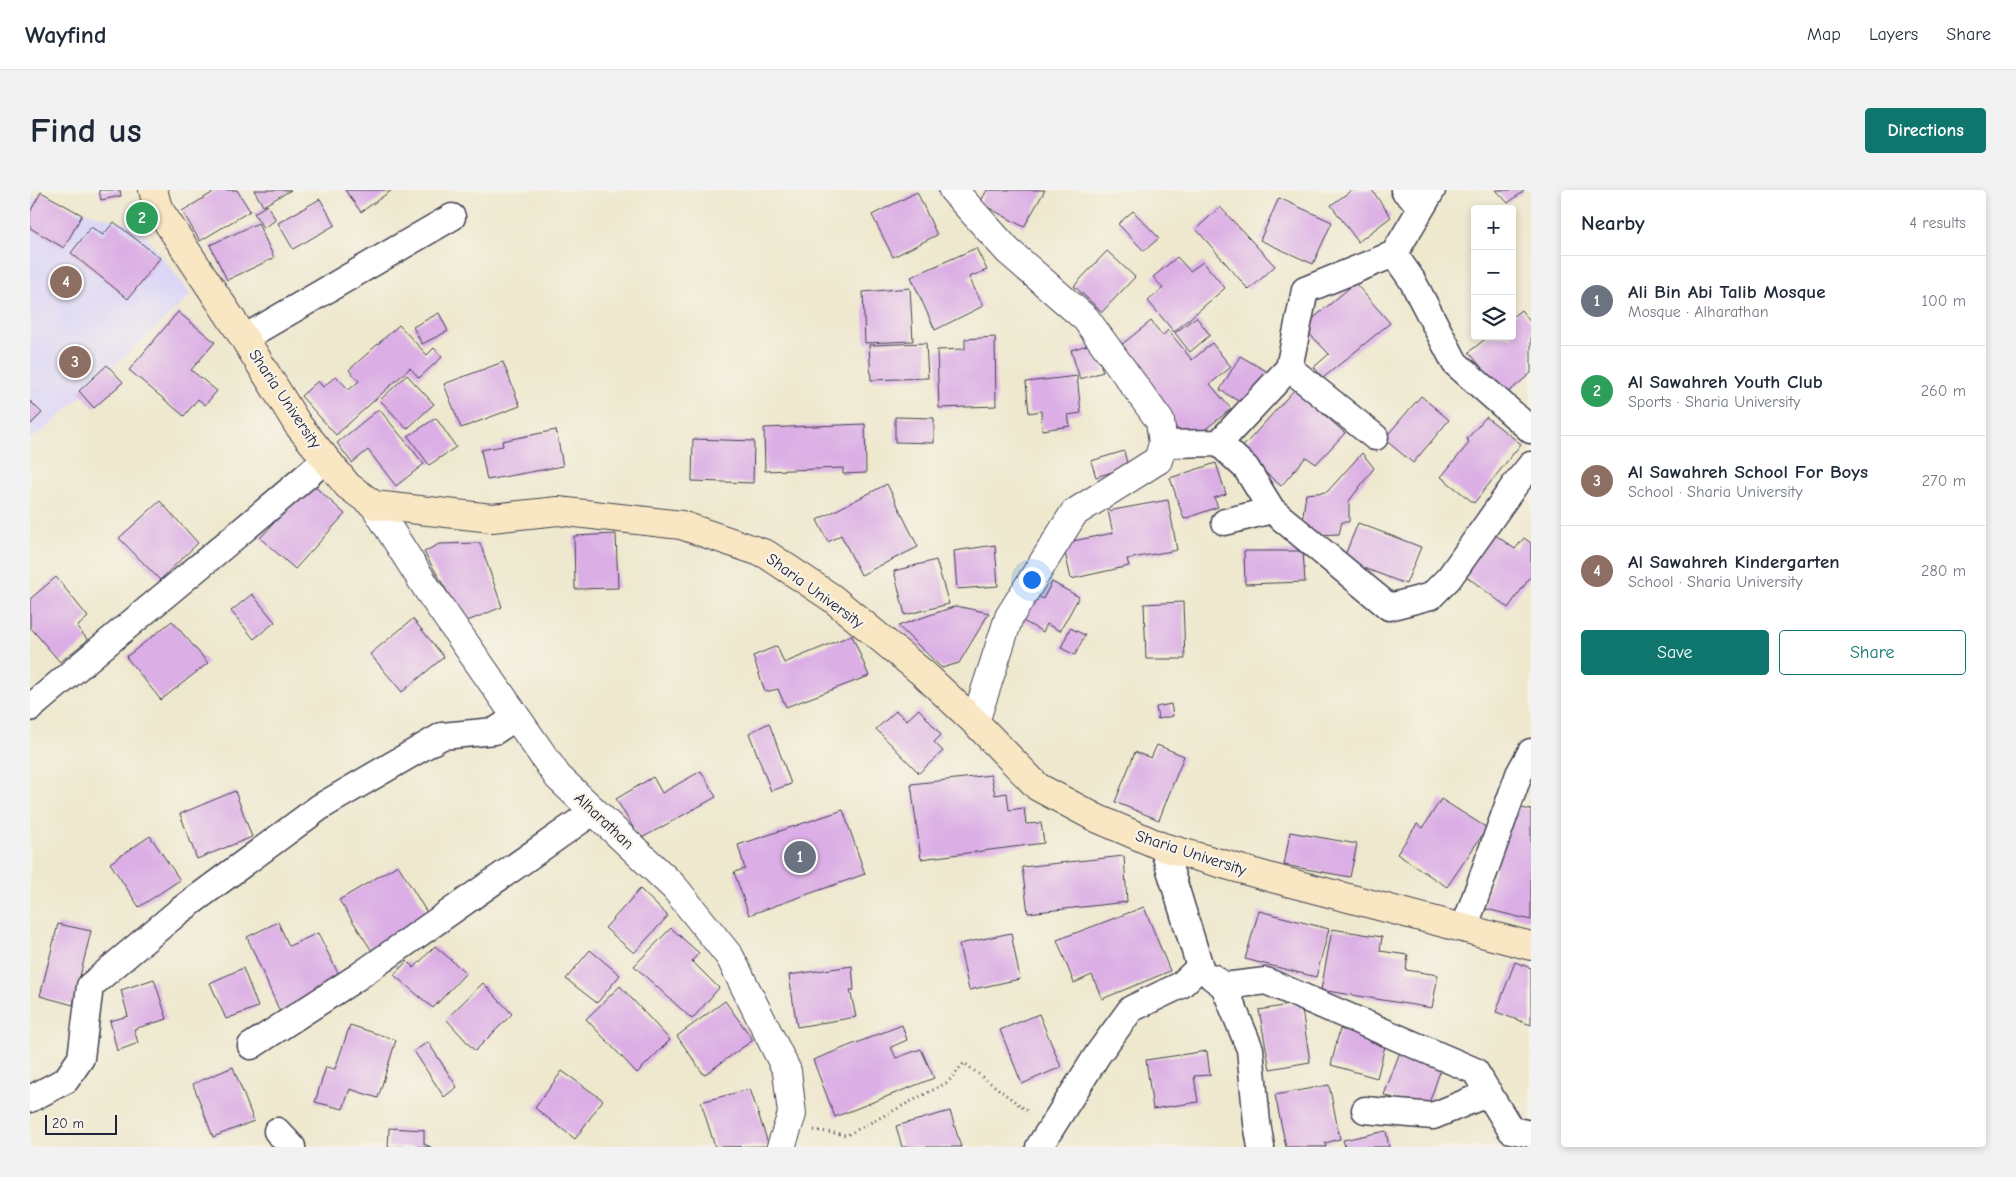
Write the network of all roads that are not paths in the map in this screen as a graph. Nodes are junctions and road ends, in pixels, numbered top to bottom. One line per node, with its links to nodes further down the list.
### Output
1 (153, 190): 6 (main road, Sharia University)
2 (953, 190): 11 (street)
3 (1419, 196): 5 (street)
4 (452, 217): 6 (street)
5 (1394, 254): 7 (street); 8 (street)
6 (244, 338): 12 (main road, Sharia University)
7 (1288, 368): 9 (street); 10 (street)
8 (1531, 430)
9 (1375, 437)
10 (1219, 443): 11 (street); 15 (street)
11 (1163, 444): 19 (street)
12 (326, 459): 14 (main road, Sharia University); 17 (street)
13 (1531, 465): 15 (street)
14 (374, 505): 18 (street, Alharathan); 19 (main road, Sharia University)
15 (1272, 510): 16 (street)
16 (1225, 522)
17 (30, 708)
18 (516, 717): 21 (street, Alharathan); 29 (street)
19 (975, 722): 22 (main road, Sharia University)
20 (1531, 752): 23 (street)
21 (594, 811): 27 (street); 32 (street, Alharathan)
22 (1163, 847): 23 (main road, Sharia University); 25 (street)
23 (1464, 929): 24 (main road, Sharia University)
24 (1531, 946)
25 (1200, 968): 26 (street); 33 (street)
26 (1224, 986): 28 (street); 34 (street)
27 (251, 1046)
28 (1488, 1093): 30 (street); 31 (street)
29 (30, 1099)
30 (1365, 1110)
31 (1531, 1134)
32 (785, 1136)
33 (1045, 1138)
34 (1261, 1147)

